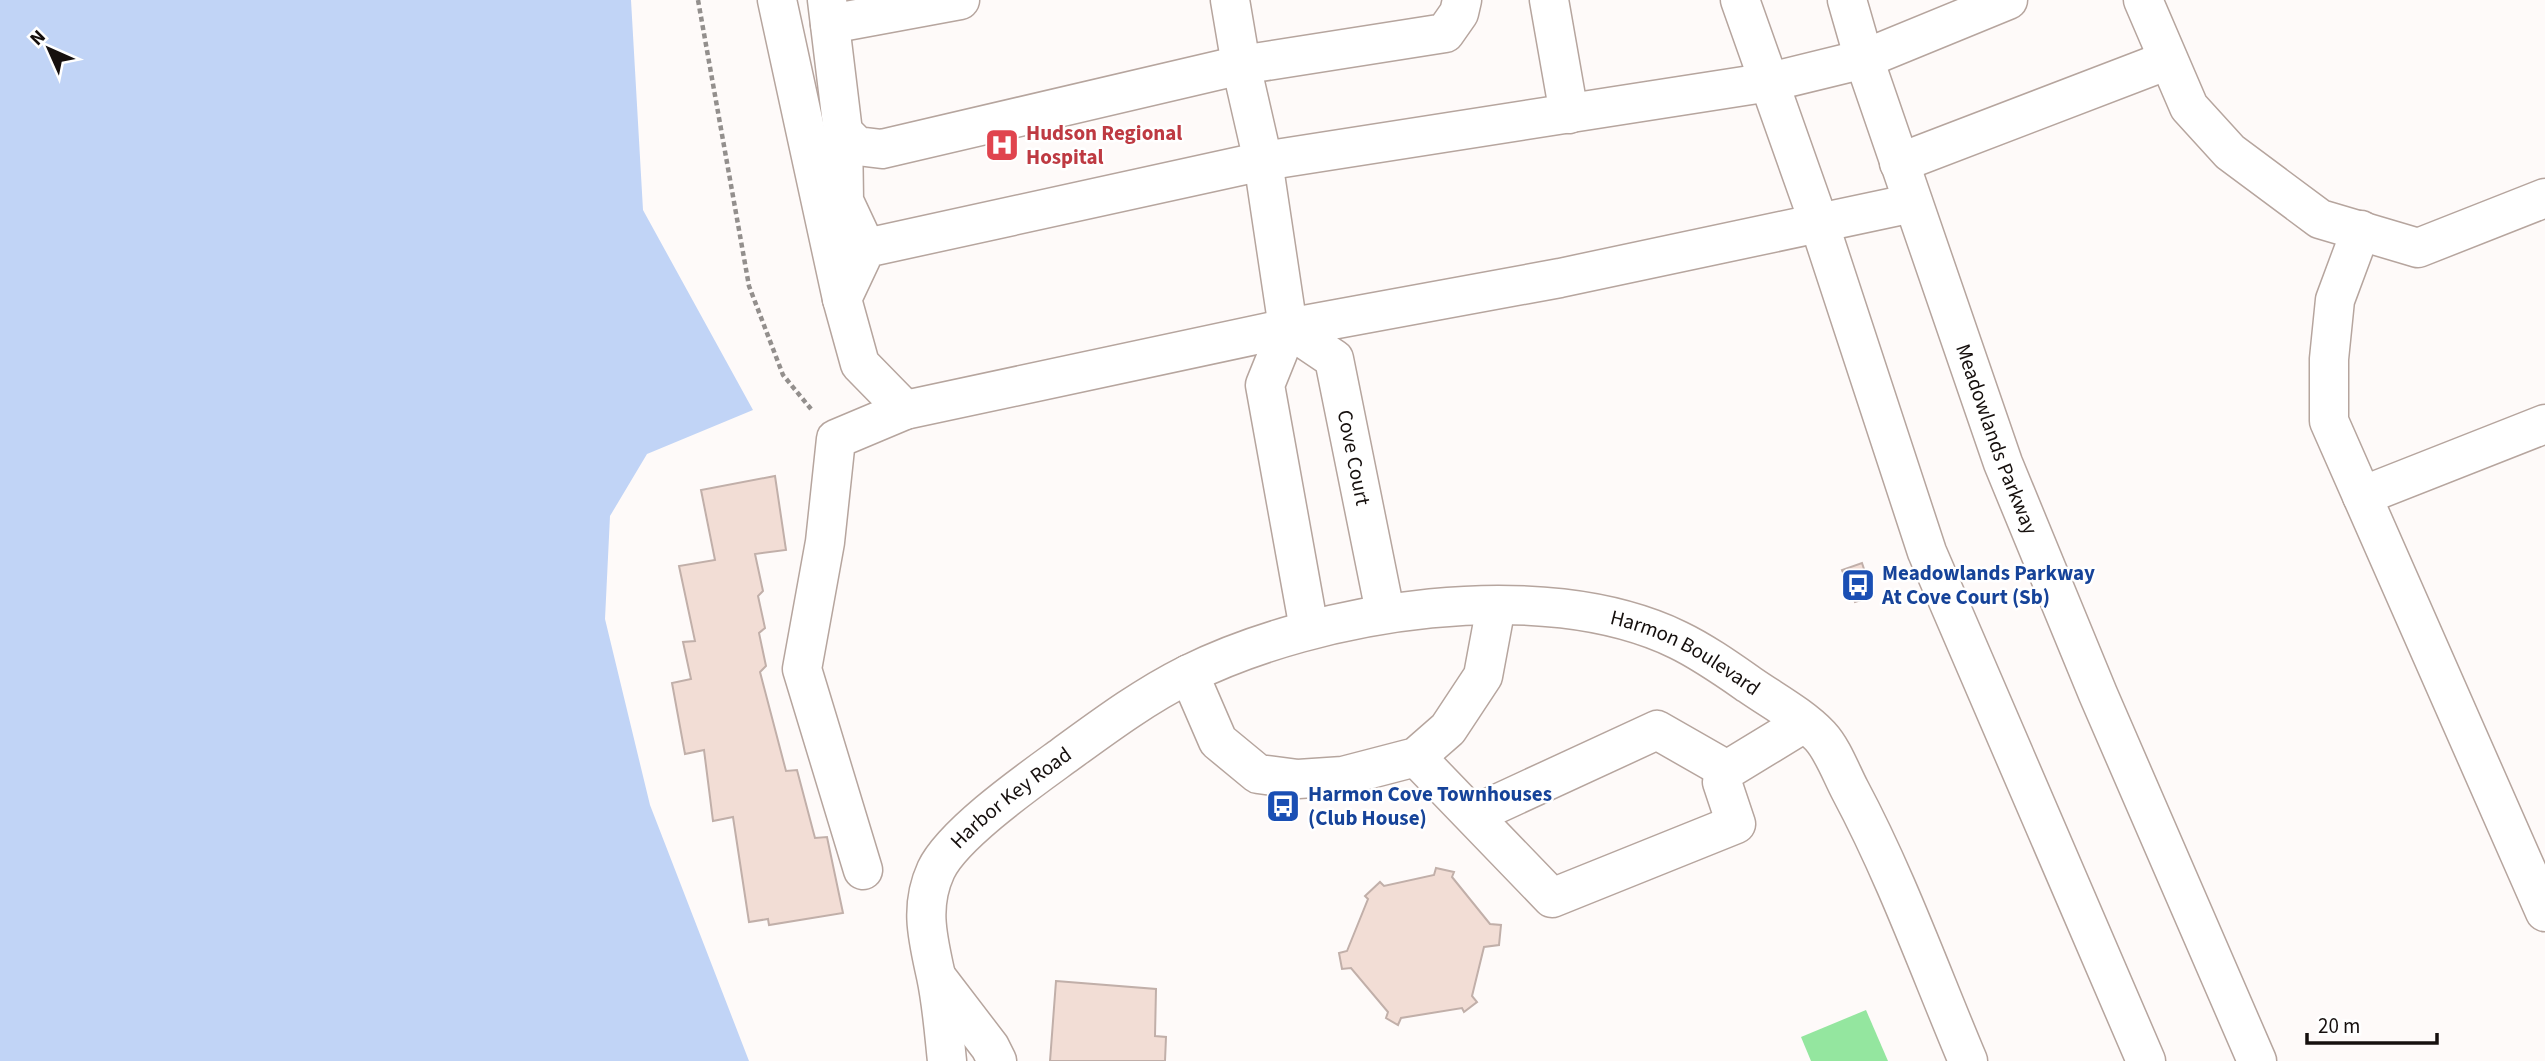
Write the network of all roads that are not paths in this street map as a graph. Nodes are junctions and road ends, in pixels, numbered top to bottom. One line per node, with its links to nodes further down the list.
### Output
1 (777, 0): 24 (street)
2 (960, 0): 10 (street)
3 (1230, 0): 13 (street)
4 (1462, 0): 13 (street)
5 (1549, 0): 15 (street)
6 (1740, 0): 14 (street)
7 (1847, 0): 11 (street, Meadowlands Parkway)
8 (2008, 0): 11 (street)
9 (2143, 0): 12 (street)
10 (828, 12): 16 (street)
11 (1864, 59): 14 (street); 18 (street, Meadowlands Parkway)
12 (2168, 60): 18 (street); 22 (street)
13 (1241, 65): 16 (street); 17 (street)
14 (1770, 82): 15 (street); 21 (street)
15 (1569, 114): 17 (street)
16 (843, 132): 23 (street)
17 (1263, 161): 23 (street); 25 (street)
18 (1899, 163): 20 (street, Meadowlands Parkway)
19 (2545, 198): 22 (street)
20 (1913, 203): 21 (street); 44 (street, Meadowlands Parkway)
21 (1819, 223): 25 (street); 43 (street)
22 (2361, 230): 28 (street)
23 (866, 248): 24 (street)
24 (842, 299): 26 (street)
25 (1288, 328): 26 (street); 30 (street, Cove Court); 31 (street)
26 (905, 410): 37 (street)
27 (2545, 424): 28 (street)
28 (2362, 496): 38 (street)
29 (1496, 606): 30 (street, Harmon Boulevard); 33 (street, Harmon Boulevard); 34 (street)
30 (1385, 612): 31 (street, Harmon Boulevard)
31 (1309, 629): 32 (street, Harmon Boulevard)
32 (1189, 674): 34 (street); 39 (street, Harbor Key Road)
33 (1804, 723): 35 (street); 42 (street, Harmon Boulevard)
34 (1416, 757): 36 (street)
35 (1727, 770): 36 (street); 36 (street)
36 (1472, 815)
37 (863, 870)
38 (2545, 912)
39 (937, 978): 40 (street, Harbor Key Road); 41 (street, Harbor Key Road)
40 (947, 1061)
41 (997, 1061)
42 (1968, 1061)
43 (2146, 1061)
44 (2257, 1061)

